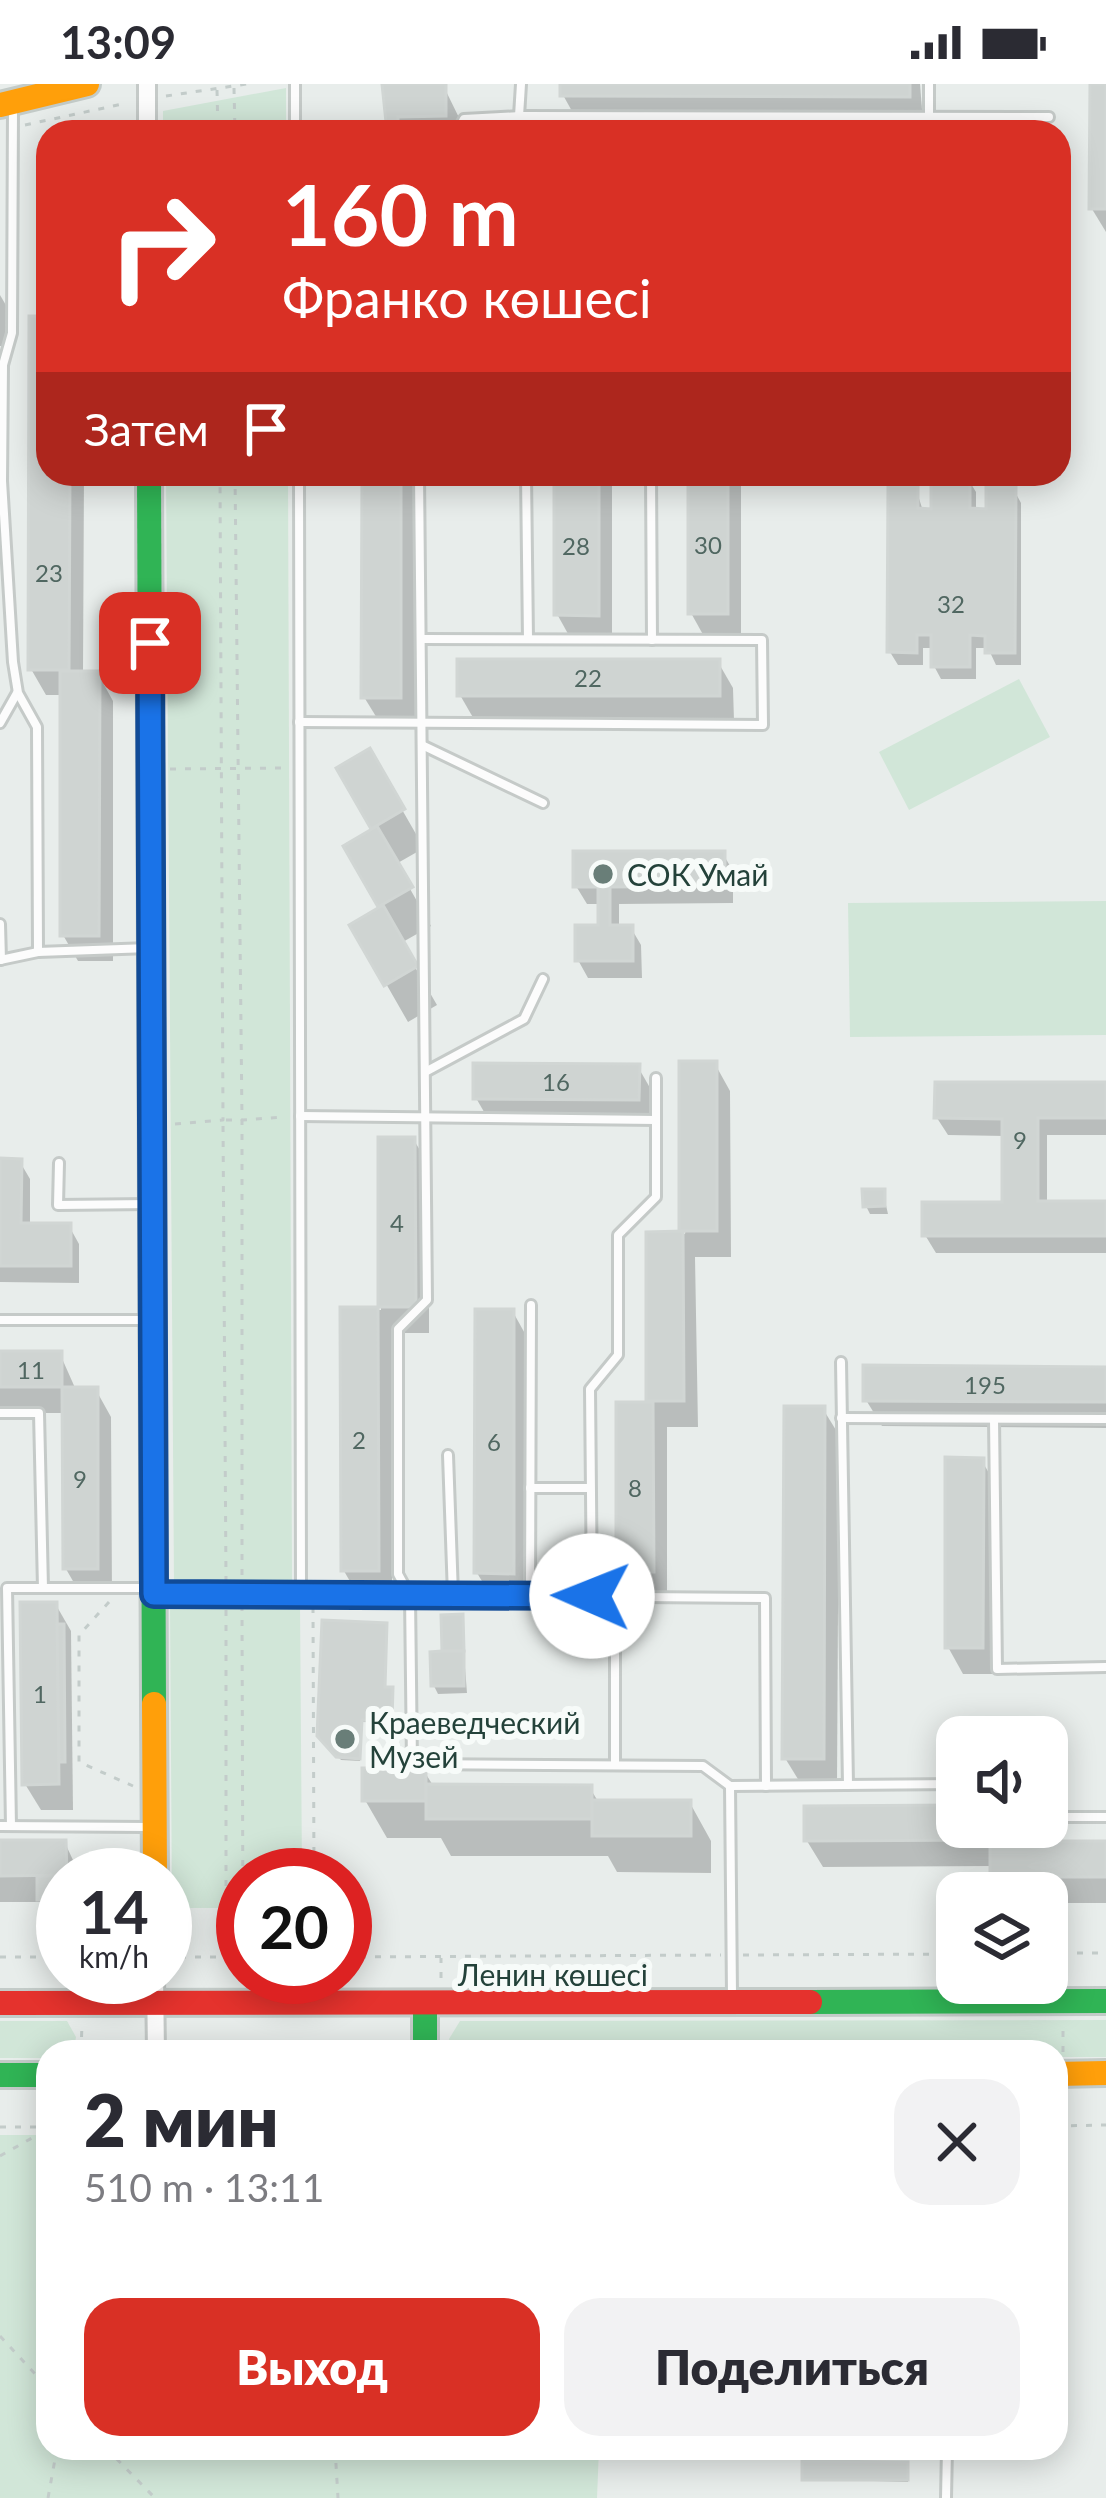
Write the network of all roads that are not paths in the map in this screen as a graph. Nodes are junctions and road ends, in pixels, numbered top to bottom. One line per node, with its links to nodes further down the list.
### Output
1 (87, 84): 5 (street)
2 (295, 84): 10 (lane)
3 (520, 84): 6 (lane)
4 (929, 84): 9 (lane)
5 (9, 112): 13 (lane)
6 (520, 116): 8 (lane); 11 (lane); 12 (lane)
7 (1049, 117): 9 (lane)
8 (724, 118): 9 (lane)
9 (929, 118)
10 (296, 120)
11 (463, 120)
12 (520, 120)
13 (1, 482): 22 (lane)
14 (149, 486): 29 (street)
15 (298, 486): 23 (lane)
16 (419, 486): 19 (lane)
17 (526, 486): 20 (lane)
18 (651, 486): 21 (lane)
19 (422, 639): 20 (lane); 25 (lane)
20 (528, 640): 21 (lane)
21 (652, 640): 25 (lane)
22 (18, 693): 24 (lane); 30 (lane)
23 (299, 722): 25 (lane); 36 (lane)
24 (0, 723)
25 (424, 723): 26 (lane)
26 (424, 746): 27 (lane); 33 (lane)
27 (543, 803)
28 (0, 924): 31 (lane)
29 (151, 948): 30 (lane); 39 (street)
30 (38, 952): 31 (lane)
31 (0, 960)
32 (543, 979): 33 (lane)
33 (426, 1072): 35 (lane)
34 (656, 1078): 37 (lane)
35 (427, 1115): 36 (lane); 37 (lane); 57 (lane)
36 (300, 1116): 54 (lane)
37 (656, 1120): 50 (lane)
38 (58, 1163): 39 (lane)
39 (152, 1204): 42 (street)
40 (531, 1305): 49 (lane)
41 (0, 1320): 42 (lane)
42 (152, 1320): 53 (street)
43 (841, 1362): 45 (lane)
44 (0, 1413): 52 (lane)
45 (842, 1418): 46 (lane); 63 (lane)
46 (994, 1419): 47 (lane); 60 (lane)
47 (1106, 1419)
48 (448, 1456): 55 (lane)
49 (530, 1488): 50 (lane); 56 (lane)
50 (590, 1488): 58 (lane)
51 (4, 1588): 52 (lane); 68 (lane)
52 (43, 1588): 53 (lane)
53 (154, 1591): 54 (lane); 69 (street)
54 (301, 1593): 57 (lane)
55 (453, 1595): 56 (lane); 57 (lane)
56 (530, 1595): 58 (lane)
57 (410, 1596): 61 (lane)
58 (592, 1596): 59 (lane)
59 (615, 1597): 61 (lane); 65 (lane)
60 (1106, 1667)
61 (615, 1765): 64 (lane)
62 (936, 1784): 63 (lane)
63 (848, 1785): 65 (lane)
64 (730, 1786): 65 (lane); 77 (lane)
65 (766, 1786)
66 (1068, 1817): 67 (lane)
67 (1106, 1817)
68 (5, 1826): 69 (lane)
69 (155, 1827): 70 (street)
70 (155, 1848)
71 (192, 1992): 76 (street, Ленин көшесі)
72 (36, 2000): 74 (street, Ленин көшесі)
73 (1106, 2001): 77 (street, Ленин көшесі)
74 (0, 2003)
75 (156, 2004): 78 (street)
76 (425, 2004): 77 (street, Ленин көшесі); 79 (street)
77 (732, 2004)
78 (156, 2040)
79 (425, 2040)
80 (1106, 2073): 81 (street)
81 (1068, 2074)
82 (0, 2075): 83 (street)
83 (36, 2075)
84 (947, 2460): 85 (lane)
85 (946, 2498)

